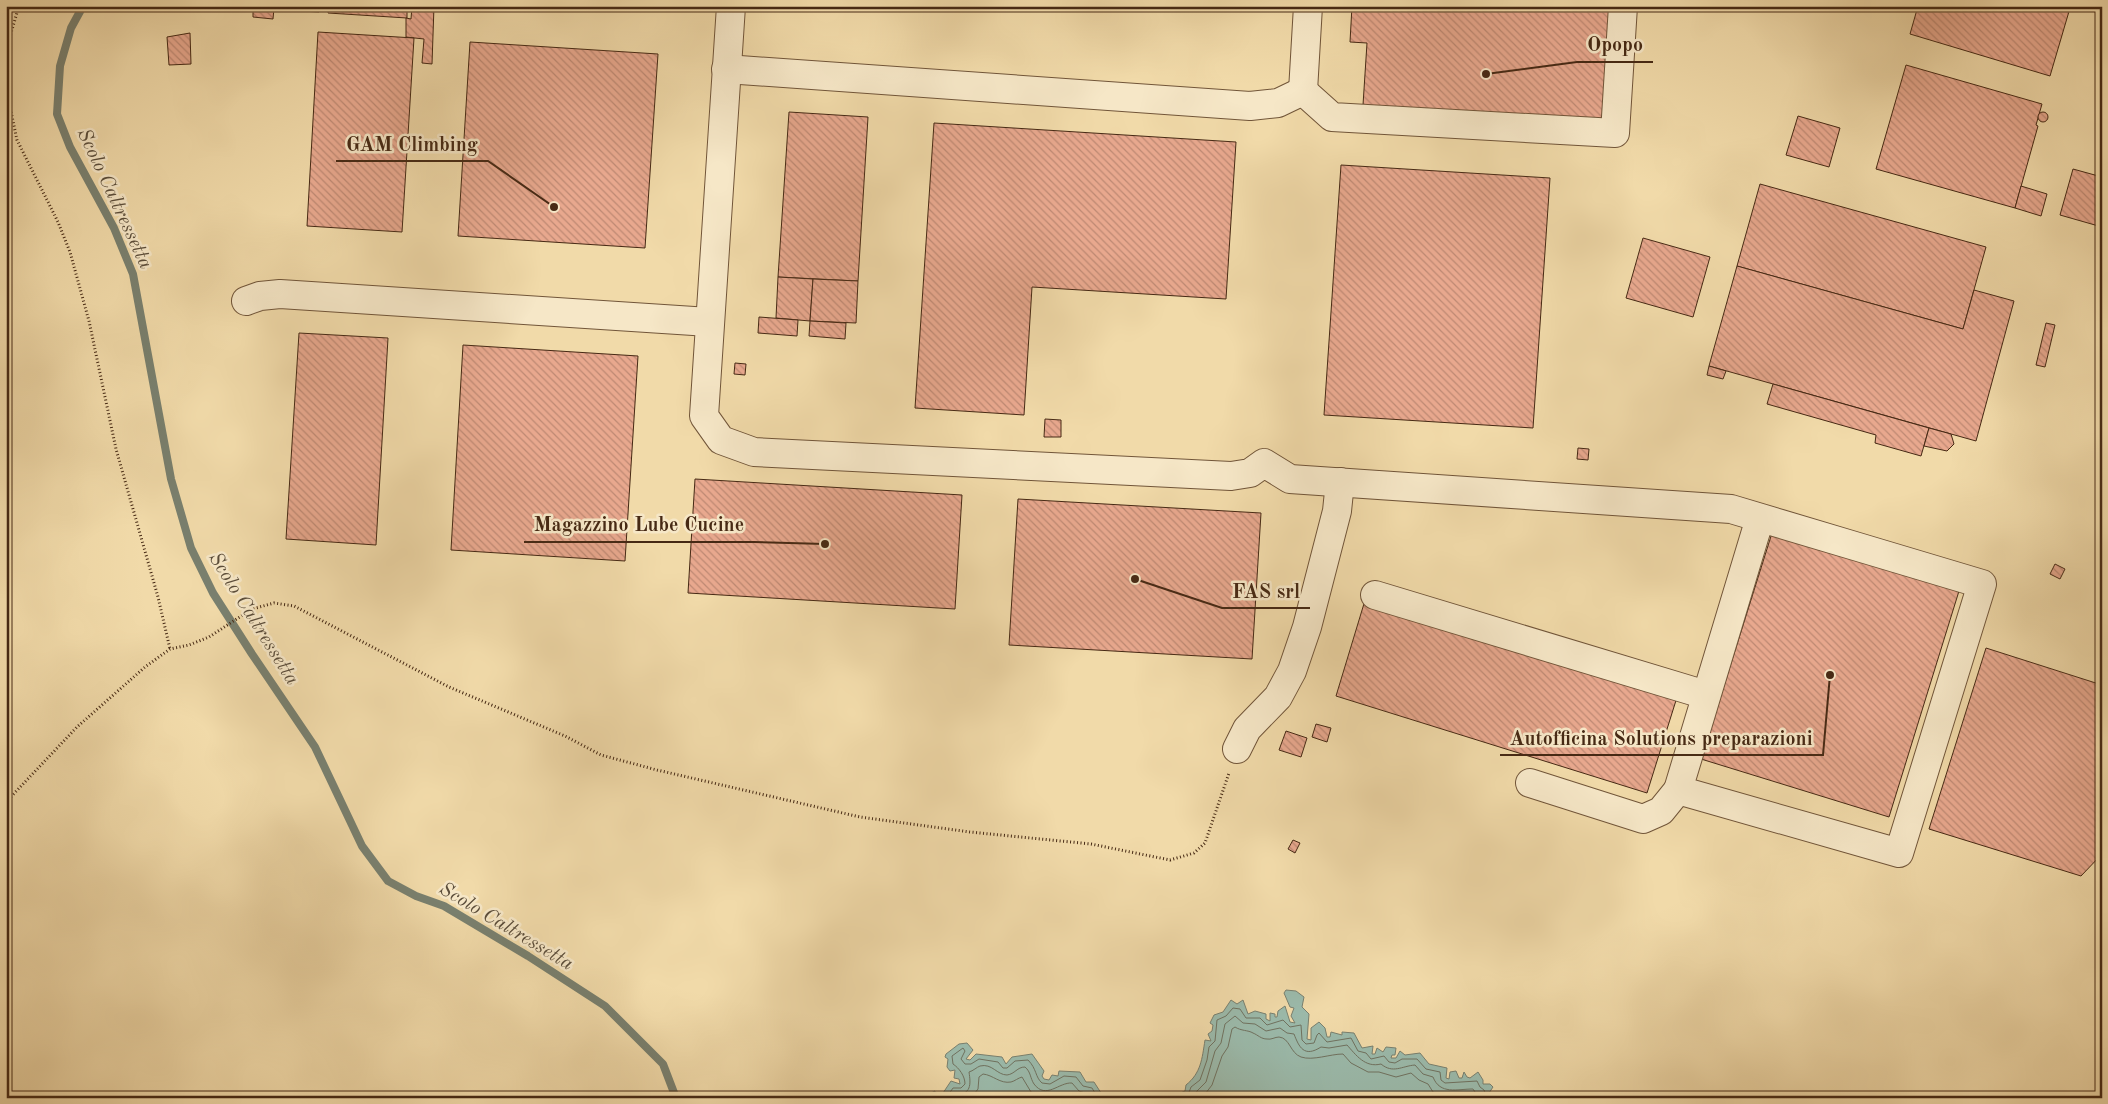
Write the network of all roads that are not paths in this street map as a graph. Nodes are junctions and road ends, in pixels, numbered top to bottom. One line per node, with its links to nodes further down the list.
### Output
1 (731, 6): 4 (street)
2 (1308, 6): 5 (street)
3 (1623, 6): 5 (street)
4 (726, 69): 5 (street); 7 (street)
5 (1303, 91)
6 (246, 301): 7 (street)
7 (709, 322): 8 (street)
8 (1340, 482): 9 (street); 12 (street)
9 (1760, 518): 11 (street); 14 (street)
10 (1375, 595): 11 (street)
11 (1706, 695): 14 (street)
12 (1237, 749)
13 (1530, 783): 14 (street)
14 (1678, 790)

